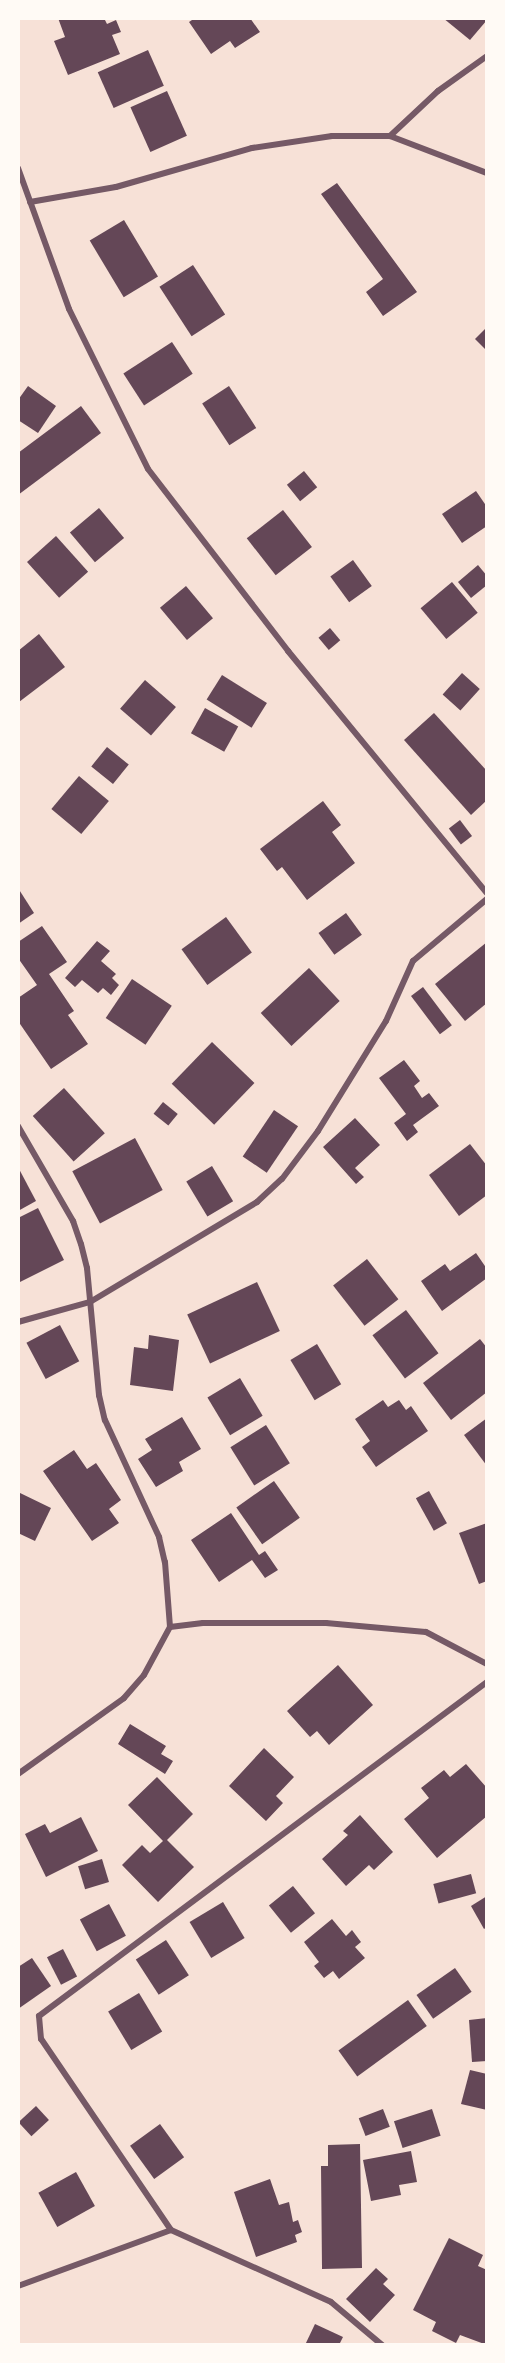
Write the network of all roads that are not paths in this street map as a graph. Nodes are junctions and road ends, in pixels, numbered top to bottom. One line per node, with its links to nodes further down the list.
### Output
1 (487, 56): 2 (street)
2 (390, 136): 4 (street); 5 (street)
3 (18, 168): 5 (street)
4 (487, 173)
5 (30, 202): 6 (street)
6 (487, 893)
7 (487, 899): 9 (street)
8 (18, 1126): 9 (street)
9 (90, 1302): 10 (street); 11 (street)
10 (18, 1322)
11 (170, 1627): 12 (street); 14 (street)
12 (487, 1664)
13 (487, 1682): 15 (street)
14 (18, 1774)
15 (171, 2230): 16 (street); 17 (street)
16 (18, 2286)
17 (382, 2345)

